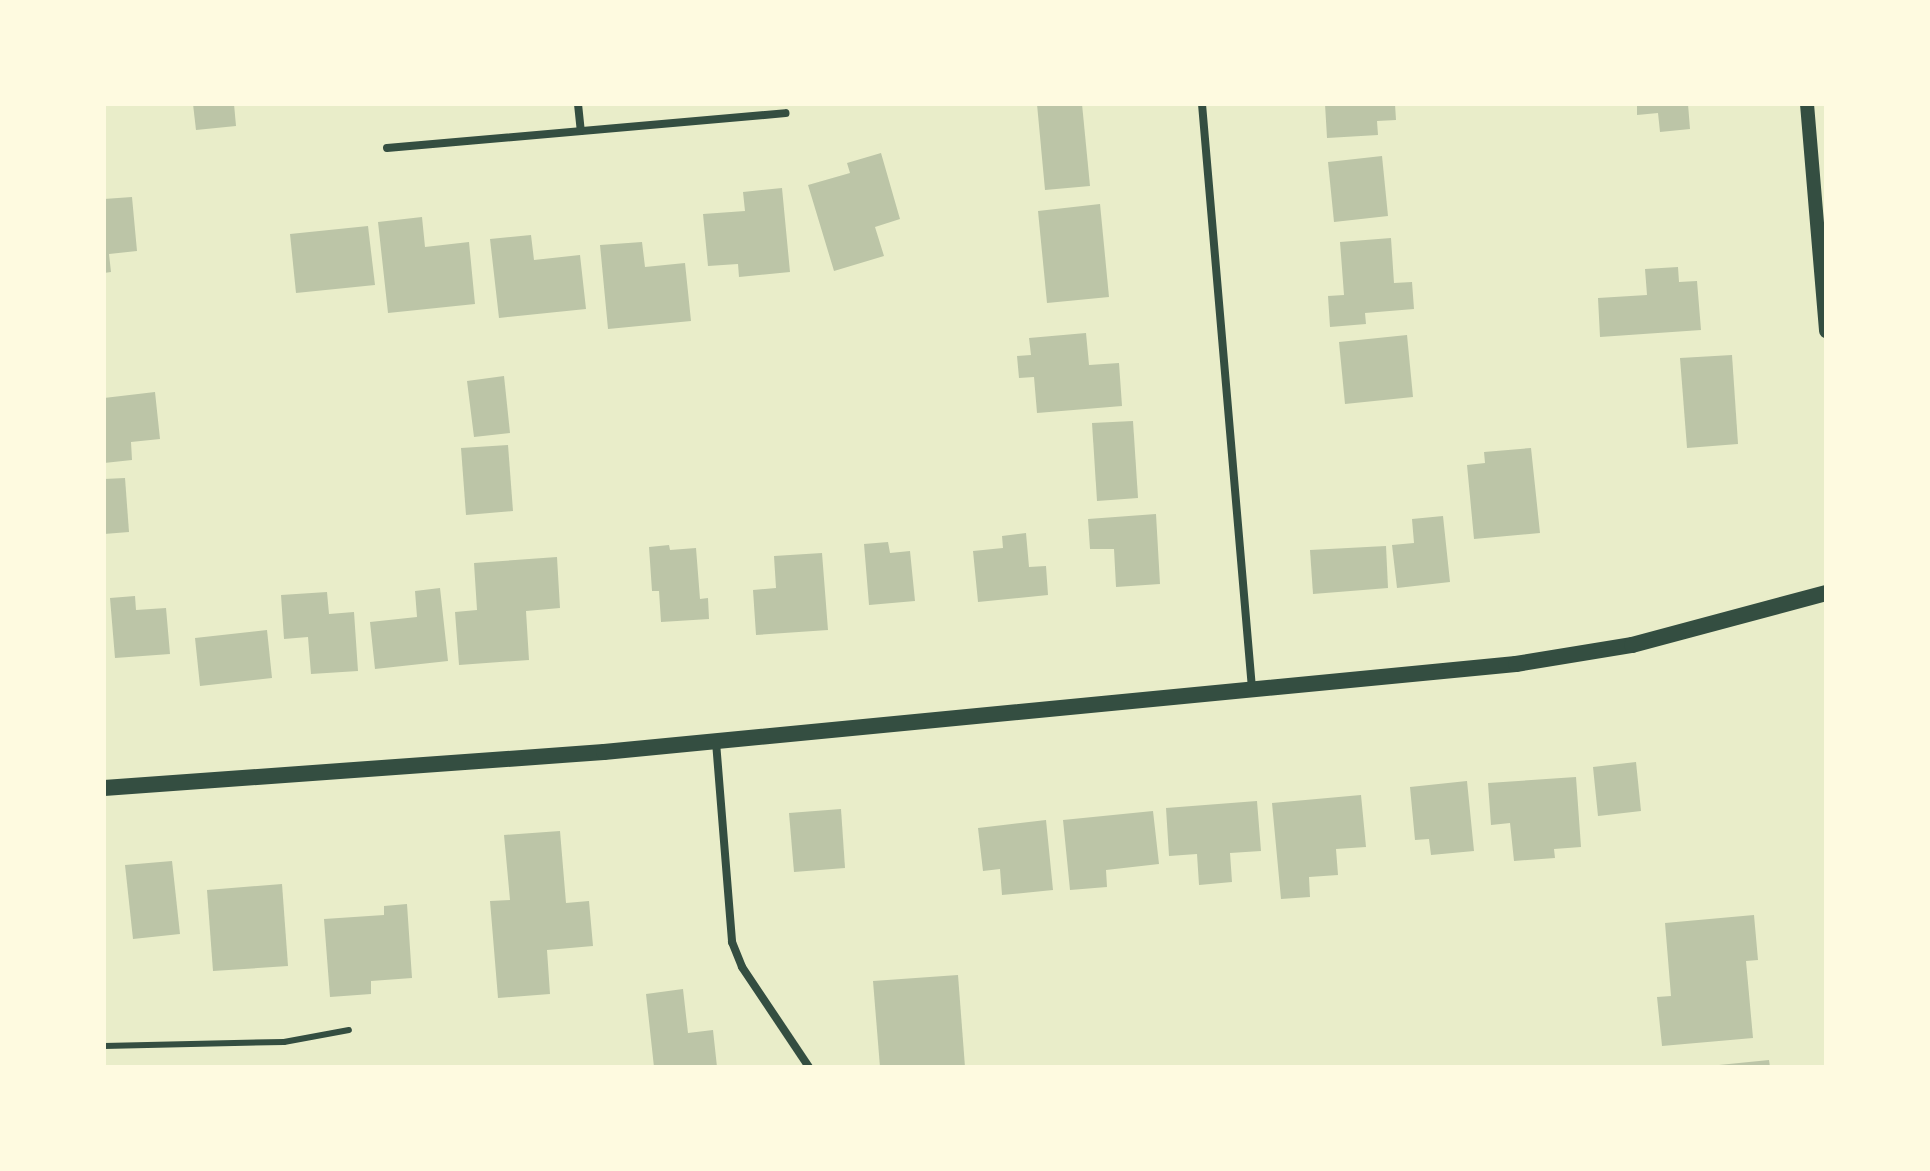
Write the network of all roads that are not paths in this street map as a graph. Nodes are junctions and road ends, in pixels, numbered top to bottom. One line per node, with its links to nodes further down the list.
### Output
1 (578, 104): 5 (street)
2 (1202, 104): 9 (street)
3 (1807, 104): 7 (street)
4 (785, 113): 5 (street)
5 (581, 131): 6 (street)
6 (387, 148)
7 (1826, 331)
8 (1826, 593): 9 (main road)
9 (1252, 688): 10 (main road)
10 (716, 741): 11 (main road); 14 (street)
11 (104, 788)
12 (349, 1030): 13 (lane)
13 (104, 1046)
14 (809, 1067)

